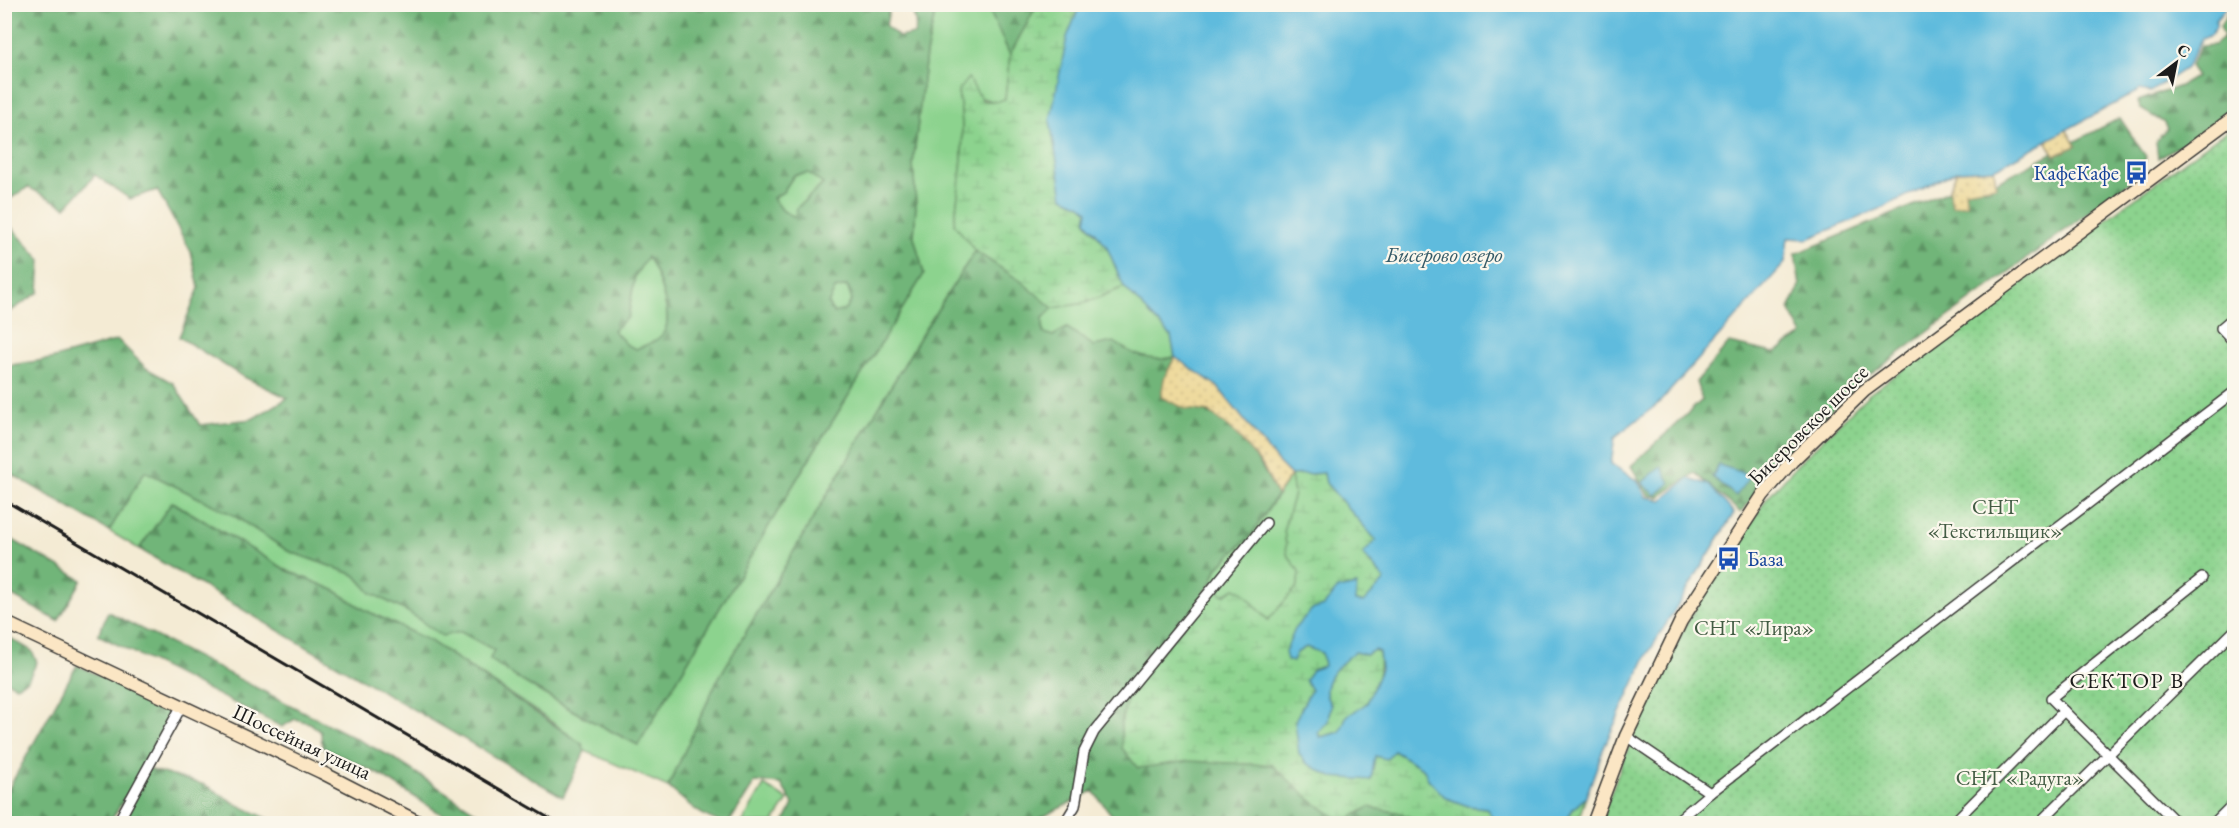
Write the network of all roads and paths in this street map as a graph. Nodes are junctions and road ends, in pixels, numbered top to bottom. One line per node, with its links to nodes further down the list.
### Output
1 (2235, 117): 11 (main road, Бисеровское шоссе)
2 (2235, 318): 3 (street)
3 (2235, 342)
4 (2235, 392): 13 (street)
5 (1266, 523): 17 (street)
6 (2202, 578): 10 (street)
7 (4, 622): 9 (main road, Шоссейная улица)
8 (2235, 631): 12 (street)
9 (182, 707): 15 (street); 16 (main road, Шоссейная улица)
10 (2064, 711): 12 (street); 20 (street)
11 (1626, 736): 13 (street); 18 (main road, Бисеровское шоссе)
12 (2108, 755): 21 (street); 22 (street)
13 (1710, 793): 19 (street)
14 (2235, 803): 23 (street)
15 (117, 824)
16 (422, 824)
17 (1064, 824)
18 (1593, 824)
19 (1673, 824)
20 (1952, 824)
21 (2038, 824)
22 (2178, 824)
23 (2213, 824)

